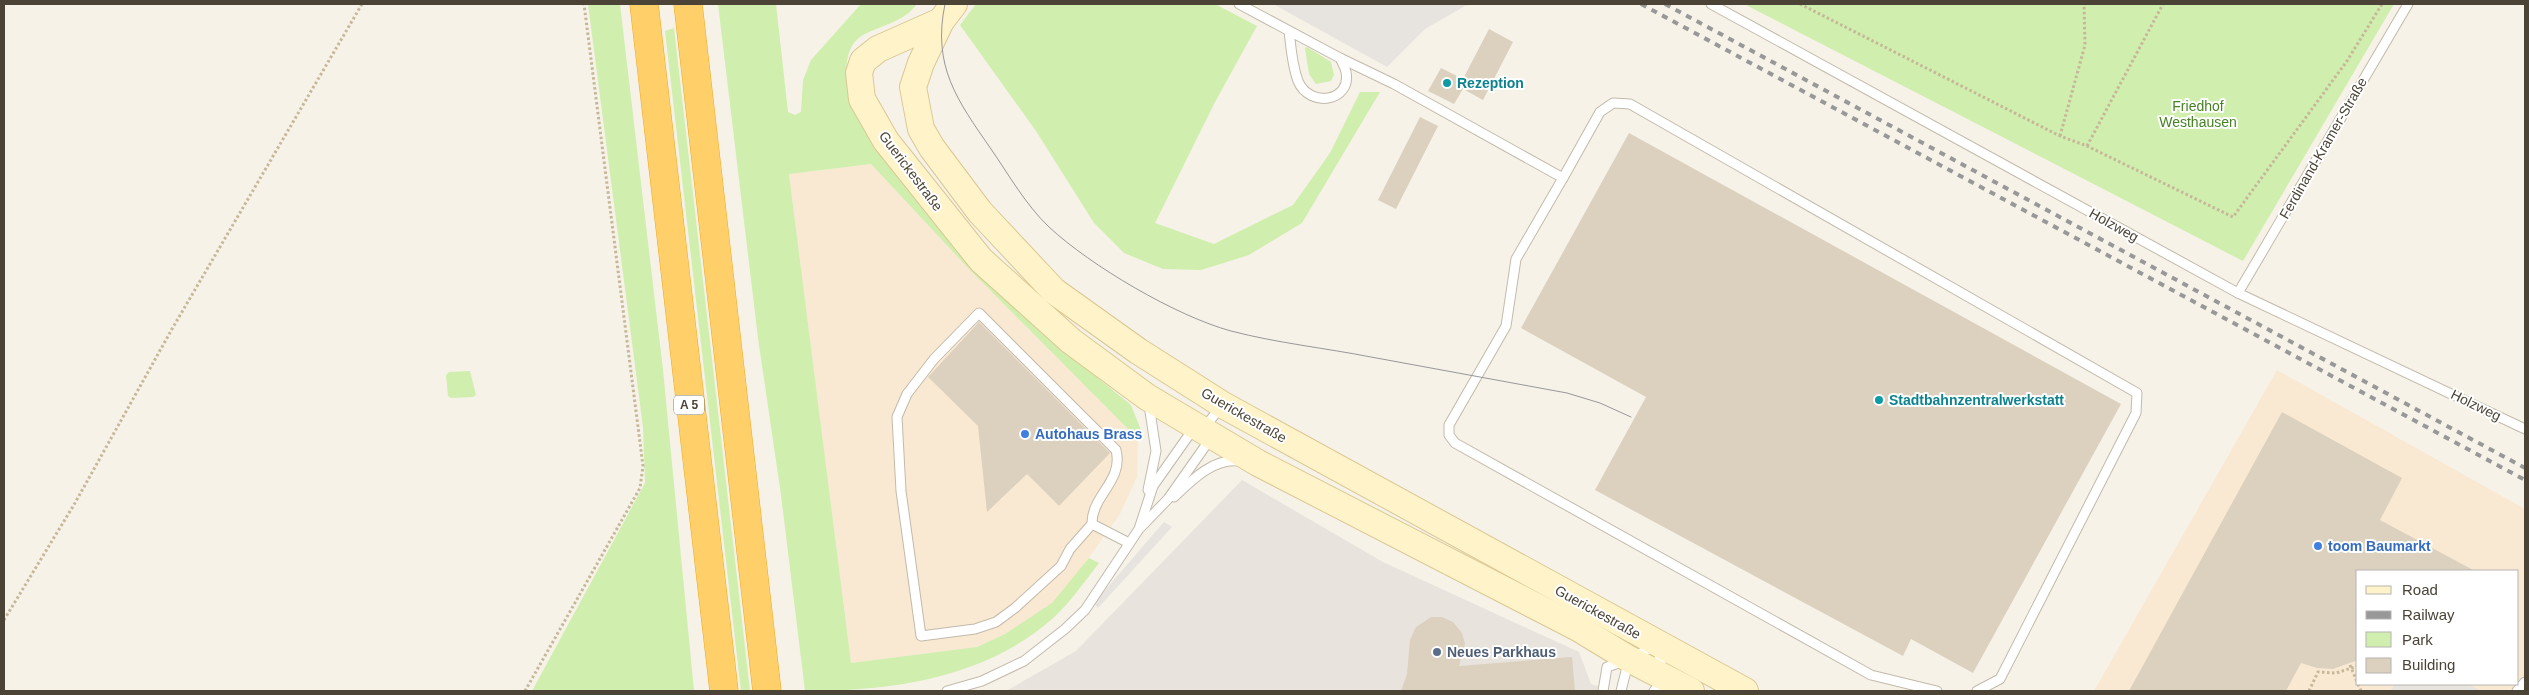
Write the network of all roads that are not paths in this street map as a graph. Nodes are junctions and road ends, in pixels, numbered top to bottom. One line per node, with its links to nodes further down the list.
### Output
1 (644, 4): 23 (highway, A 5)
2 (688, 4): 24 (highway)
3 (1239, 4): 7 (lane)
4 (1711, 4): 10 (lane, Holzweg)
5 (2408, 4): 10 (lane, Ferdinand-Kramer-Straße)
6 (947, 13): 11 (main road, Guerickestraße); 12 (main road, Guerickestraße)
7 (1290, 31): 8 (lane); 8 (lane)
8 (1340, 58): 9 (lane)
9 (1563, 178): 30 (lane); 31 (lane)
10 (2238, 293): 13 (lane, Holzweg)
11 (1147, 397): 14 (main road, Guerickestraße); 17 (lane)
12 (1223, 405): 14 (lane); 19 (main road, Guerickestraße)
13 (2525, 429)
14 (1202, 430): 15 (main road, Guerickestraße); 17 (lane); 17 (lane)
15 (1258, 463): 17 (lane); 20 (main road, Guerickestraße)
16 (1092, 524): 16 (lane); 18 (lane)
17 (1139, 529): 18 (lane)
18 (1129, 543): 25 (lane)
19 (1657, 645): 20 (lane); 22 (lane); 29 (main road, Guerickestraße)
20 (1629, 659): 22 (main road, Guerickestraße); 26 (lane); 27 (lane)
21 (2525, 682): 32 (lane)
22 (1659, 684): 28 (main road, Guerickestraße)
23 (724, 691)
24 (767, 691)
25 (947, 691)
26 (1603, 691)
27 (1621, 691)
28 (1691, 691)
29 (1746, 691)
30 (1937, 691)
31 (1977, 691)
32 (2517, 691)

